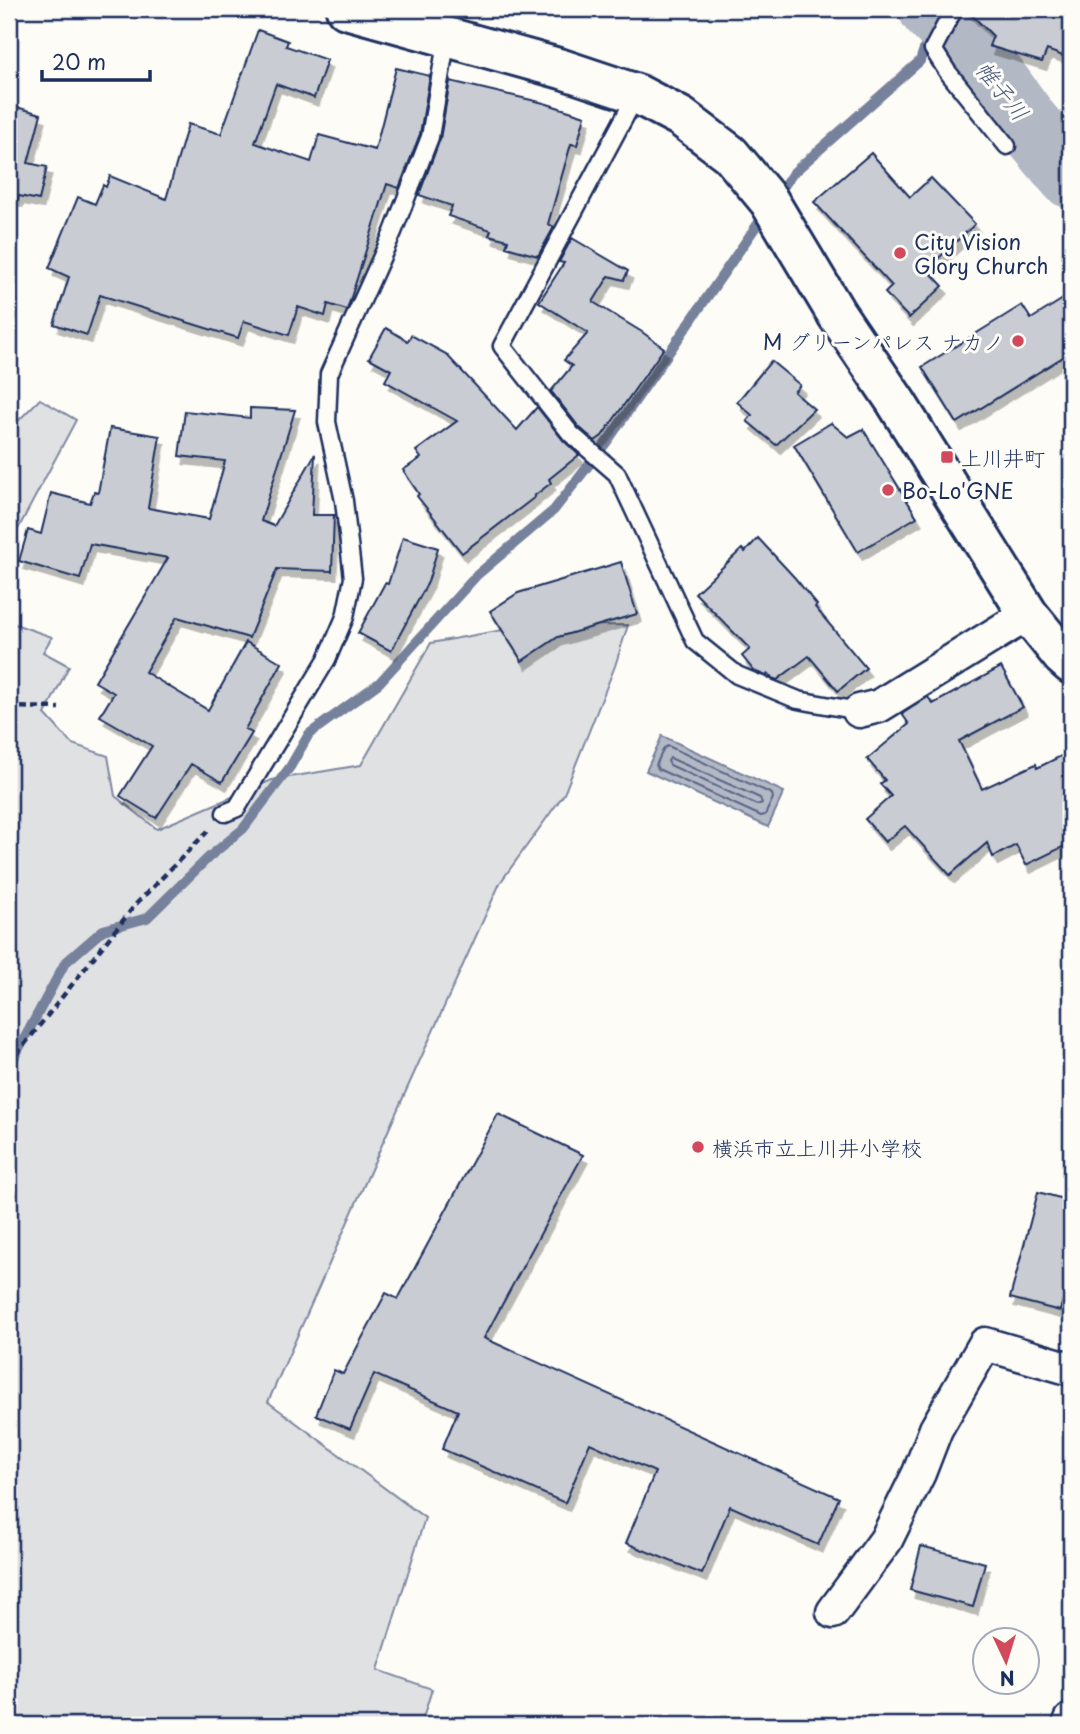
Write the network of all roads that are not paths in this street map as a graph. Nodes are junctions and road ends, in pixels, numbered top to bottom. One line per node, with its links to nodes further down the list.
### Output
1 (346, 9): 3 (street)
2 (954, 9): 5 (lane)
3 (438, 30): 4 (street); 9 (lane)
4 (636, 94): 6 (street); 8 (lane)
5 (1007, 146)
6 (1028, 614): 7 (street); 8 (street)
7 (1071, 664)
8 (859, 710)
9 (225, 813)
10 (1071, 1369): 11 (street)
11 (833, 1612)
12 (1071, 1720): 13 (street)
13 (1069, 1725)

